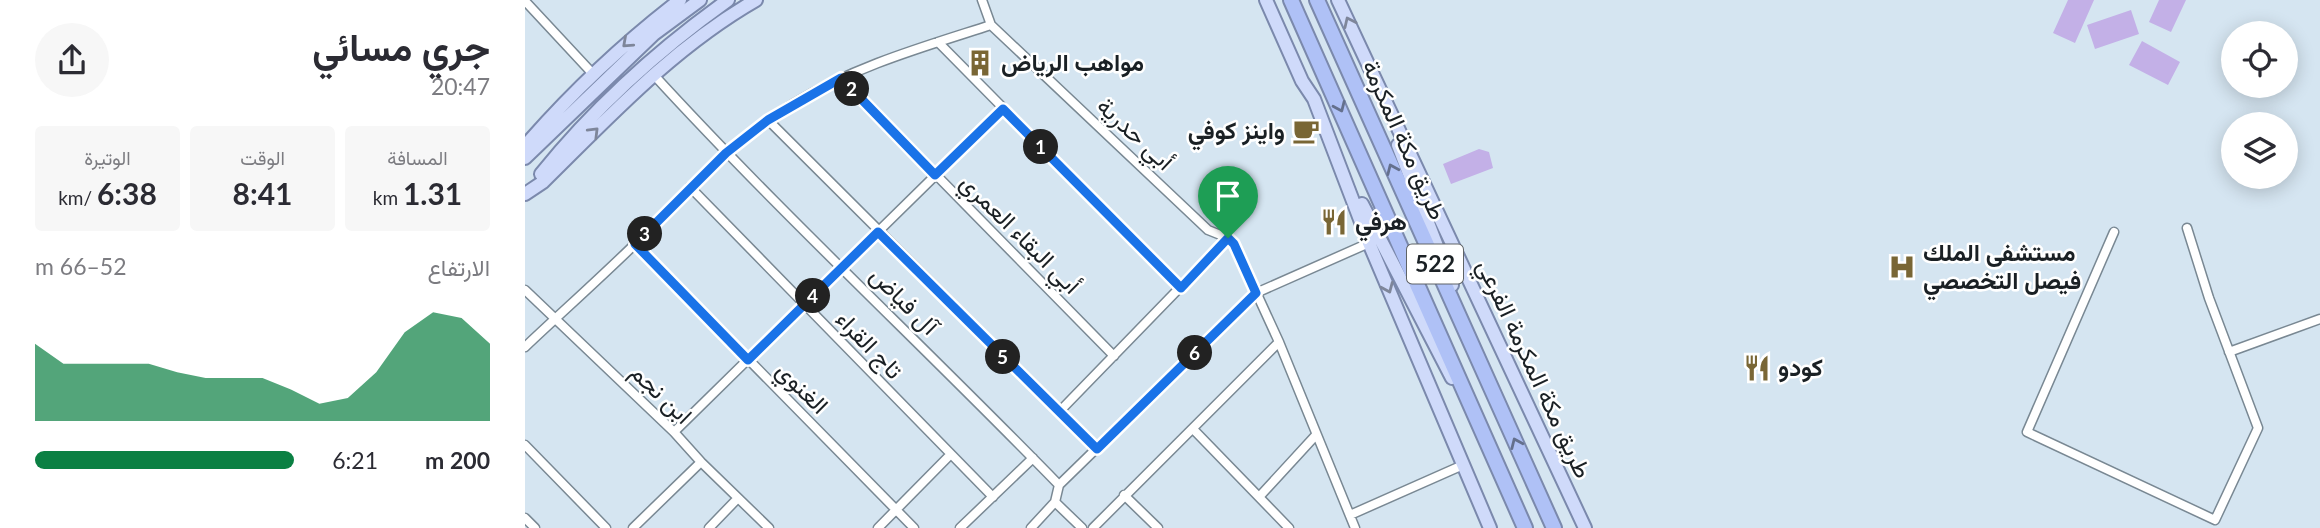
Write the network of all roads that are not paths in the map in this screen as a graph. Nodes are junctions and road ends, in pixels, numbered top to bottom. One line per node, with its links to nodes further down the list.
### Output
1 (680, 0): 14 (main road, one-way to 14)
2 (700, 0): 22 (main road)
3 (729, 0): 25 (main road)
4 (756, 0): 15 (main road)
5 (982, 0): 11 (street, أبي حدرية)
6 (1266, 0): 17 (main road)
7 (1291, 0): 51 (highway, طريق مكة المكرمة / 522, one-way to 51)
8 (1317, 0): 44 (highway, طريق مكة المكرمة / 522, one-way to 8)
9 (1338, 0): 13 (main road, طريق مكة المكرمة الفرعي, one-way to 9)
10 (529, 5): 14 (street)
11 (991, 25): 12 (street); 29 (street, أبي حدرية)
12 (938, 42): 16 (street); 18 (street)
13 (1364, 56): 44 (main road); 85 (main road, طريق مكة المكرمة الفرعي)
14 (593, 74): 20 (main road)
15 (653, 74): 21 (street, آل فياض); 25 (main road, one-way to 15)
16 (841, 78): 19 (street); 23 (street, أبي البقاء العمري)
17 (1314, 99): 30 (main road); 51 (main road)
18 (1003, 109): 23 (street); 33 (street)
19 (768, 120): 21 (street); 27 (street)
20 (525, 146)
21 (726, 153): 24 (street); 32 (street, آل فياض)
22 (525, 158)
23 (935, 175): 27 (street); 42 (street, أبي البقاء العمري)
24 (690, 187): 31 (street); 36 (street, تاج القراء)
25 (525, 194)
26 (2187, 228): 41 (street)
27 (878, 232): 32 (street); 45 (street)
28 (2114, 232): 41 (street)
29 (1228, 238): 33 (street); 35 (street)
30 (1370, 243): 35 (street); 55 (main road, one-way to 55)
31 (635, 244): 37 (street); 43 (street, الغنوي)
32 (843, 267): 36 (street); 53 (street, آل فياض)
33 (1181, 288): 42 (street)
34 (525, 290): 37 (street, ابن نجم)
35 (1256, 293): 39 (street); 50 (street)
36 (803, 305): 43 (street); 52 (street, تاج القراء)
37 (555, 319): 40 (street); 47 (street, ابن نجم)
38 (2320, 319): 41 (street)
39 (1279, 342): 46 (street); 48 (street)
40 (525, 347)
41 (2229, 352)
42 (1114, 356): 45 (street)
43 (748, 360): 47 (street); 63 (street, الغنوي)
44 (1485, 374): 56 (highway, طريق مكة المكرمة / 522, one-way to 44)
45 (1059, 412): 50 (street)
46 (1193, 429): 58 (street); 60 (street)
47 (674, 432): 54 (street, ابن نجم)
48 (1316, 435): 60 (street); 64 (street)
49 (525, 445): 67 (street)
50 (1097, 449): 57 (street)
51 (1490, 452): 81 (highway); 82 (highway, طريق مكة المكرمة / 522)
52 (950, 454): 59 (street, تاج القراء); 63 (street)
53 (1033, 458): 57 (street, آل فياض); 59 (street)
54 (701, 462): 61 (street, ابن نجم); 68 (street)
55 (1463, 465): 64 (street); 80 (main road)
56 (1528, 469): 83 (highway, طريق مكة المكرمة / 522); 84 (highway)
57 (1059, 485): 62 (street)
58 (1124, 495): 76 (street); 77 (street)
59 (993, 497): 73 (street)
60 (1259, 497): 78 (street)
61 (738, 498): 69 (street); 70 (street, ابن نجم)
62 (1055, 502): 74 (street); 75 (street)
63 (897, 510): 71 (street); 72 (street, الغنوي)
64 (1350, 515): 79 (street)
65 (525, 517): 66 (street)
66 (535, 528)
67 (606, 528)
68 (633, 528)
69 (709, 528)
70 (769, 528)
71 (879, 528)
72 (914, 528)
73 (960, 528)
74 (1031, 528)
75 (1083, 528)
76 (1093, 528)
77 (1157, 528)
78 (1289, 528)
79 (1355, 528)
80 (1490, 528)
81 (1516, 528)
82 (1525, 528)
83 (1554, 528)
84 (1561, 528)
85 (1585, 528)

